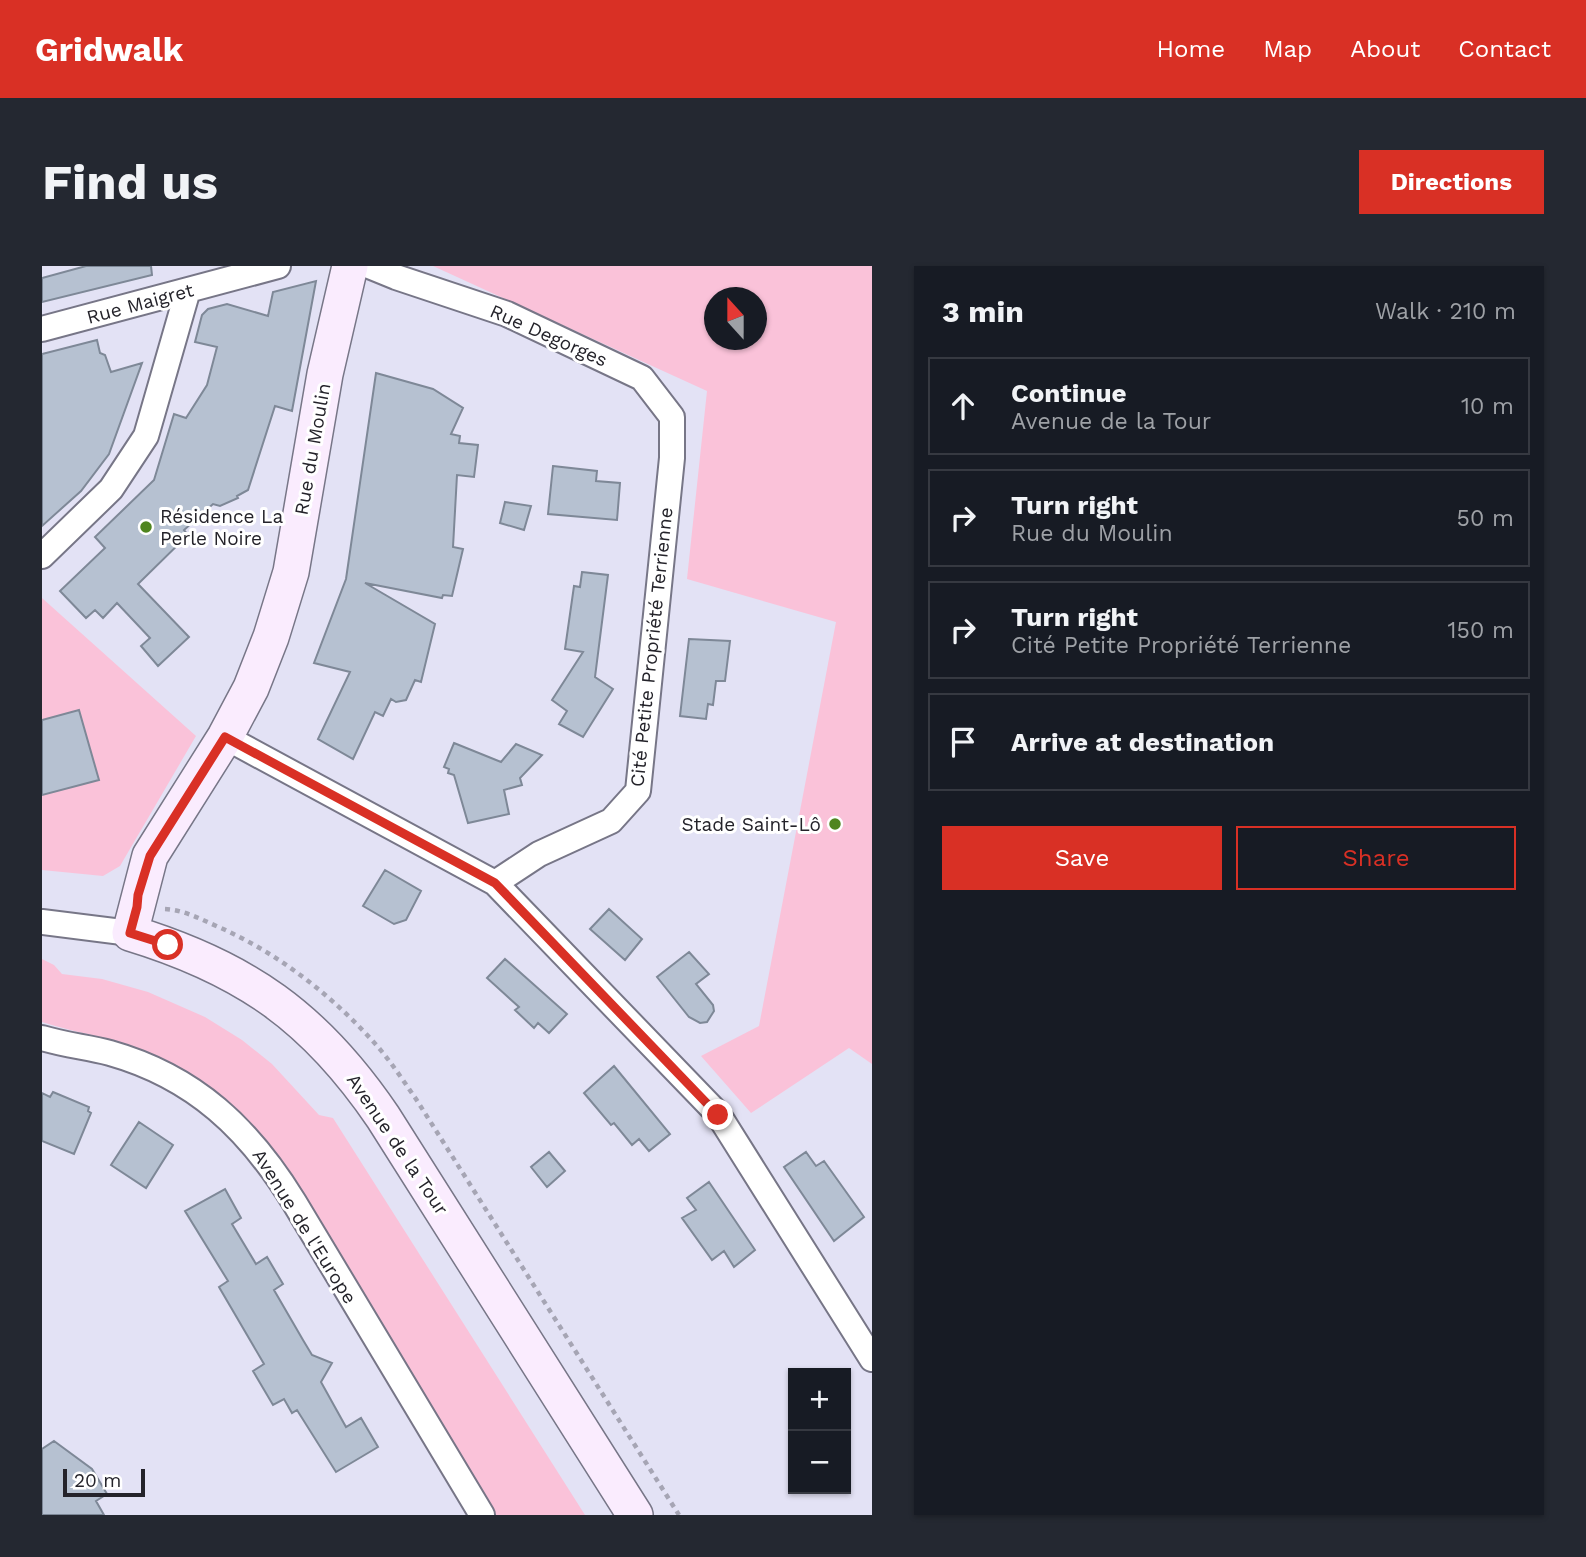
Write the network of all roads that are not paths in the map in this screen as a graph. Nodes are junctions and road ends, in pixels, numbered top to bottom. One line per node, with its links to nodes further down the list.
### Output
1 (278, 266): 4 (street, Rue Maigret)
2 (350, 266): 8 (street, Rue du Moulin)
3 (369, 266): 6 (street, Rue Degorges)
4 (188, 290): 5 (street, Rue Maigret); 7 (street)
5 (42, 329)
6 (672, 458): 9 (street, Cité Petite Propriété Terrienne)
7 (42, 556)
8 (225, 737): 9 (street); 11 (street, Rue du Moulin)
9 (495, 883): 13 (street)
10 (42, 922): 11 (street, Avenue de la Tour)
11 (130, 933): 15 (street, Avenue de la Tour)
12 (42, 1038): 14 (street, Avenue de l'Europe)
13 (872, 1359)
14 (482, 1515)
15 (635, 1515)

